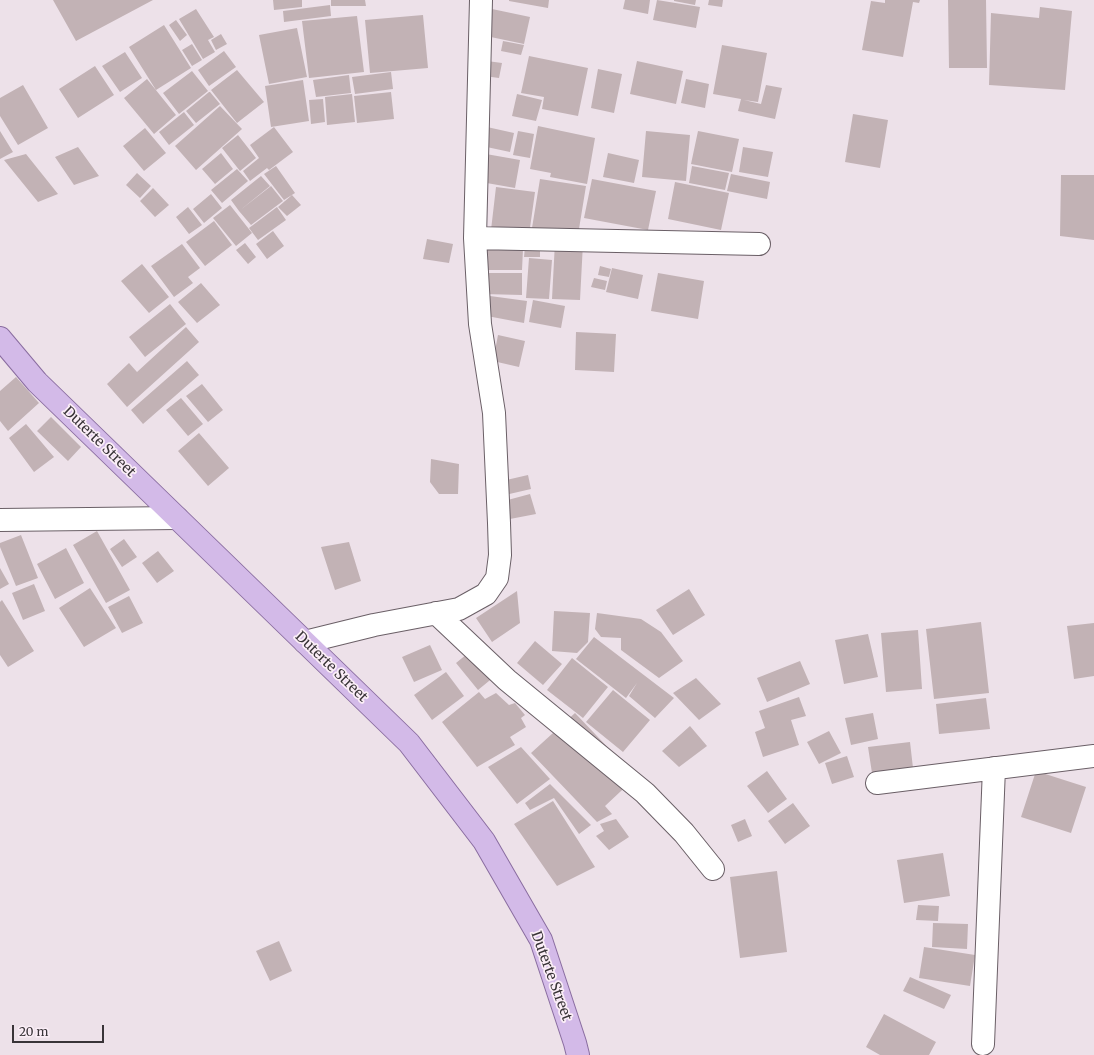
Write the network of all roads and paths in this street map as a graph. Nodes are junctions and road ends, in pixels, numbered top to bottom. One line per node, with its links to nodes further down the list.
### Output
1 (481, 0): 2 (street)
2 (475, 238): 3 (street); 7 (street)
3 (760, 244)
4 (0, 338): 5 (main road, Duterte Street)
5 (177, 518): 6 (street); 8 (main road, Duterte Street)
6 (0, 520)
7 (436, 613): 8 (street); 12 (street)
8 (305, 642): 14 (main road, Duterte Street)
9 (1094, 756): 10 (street)
10 (994, 768): 11 (street); 13 (street)
11 (877, 783)
12 (713, 869)
13 (983, 1044)
14 (578, 1055)

